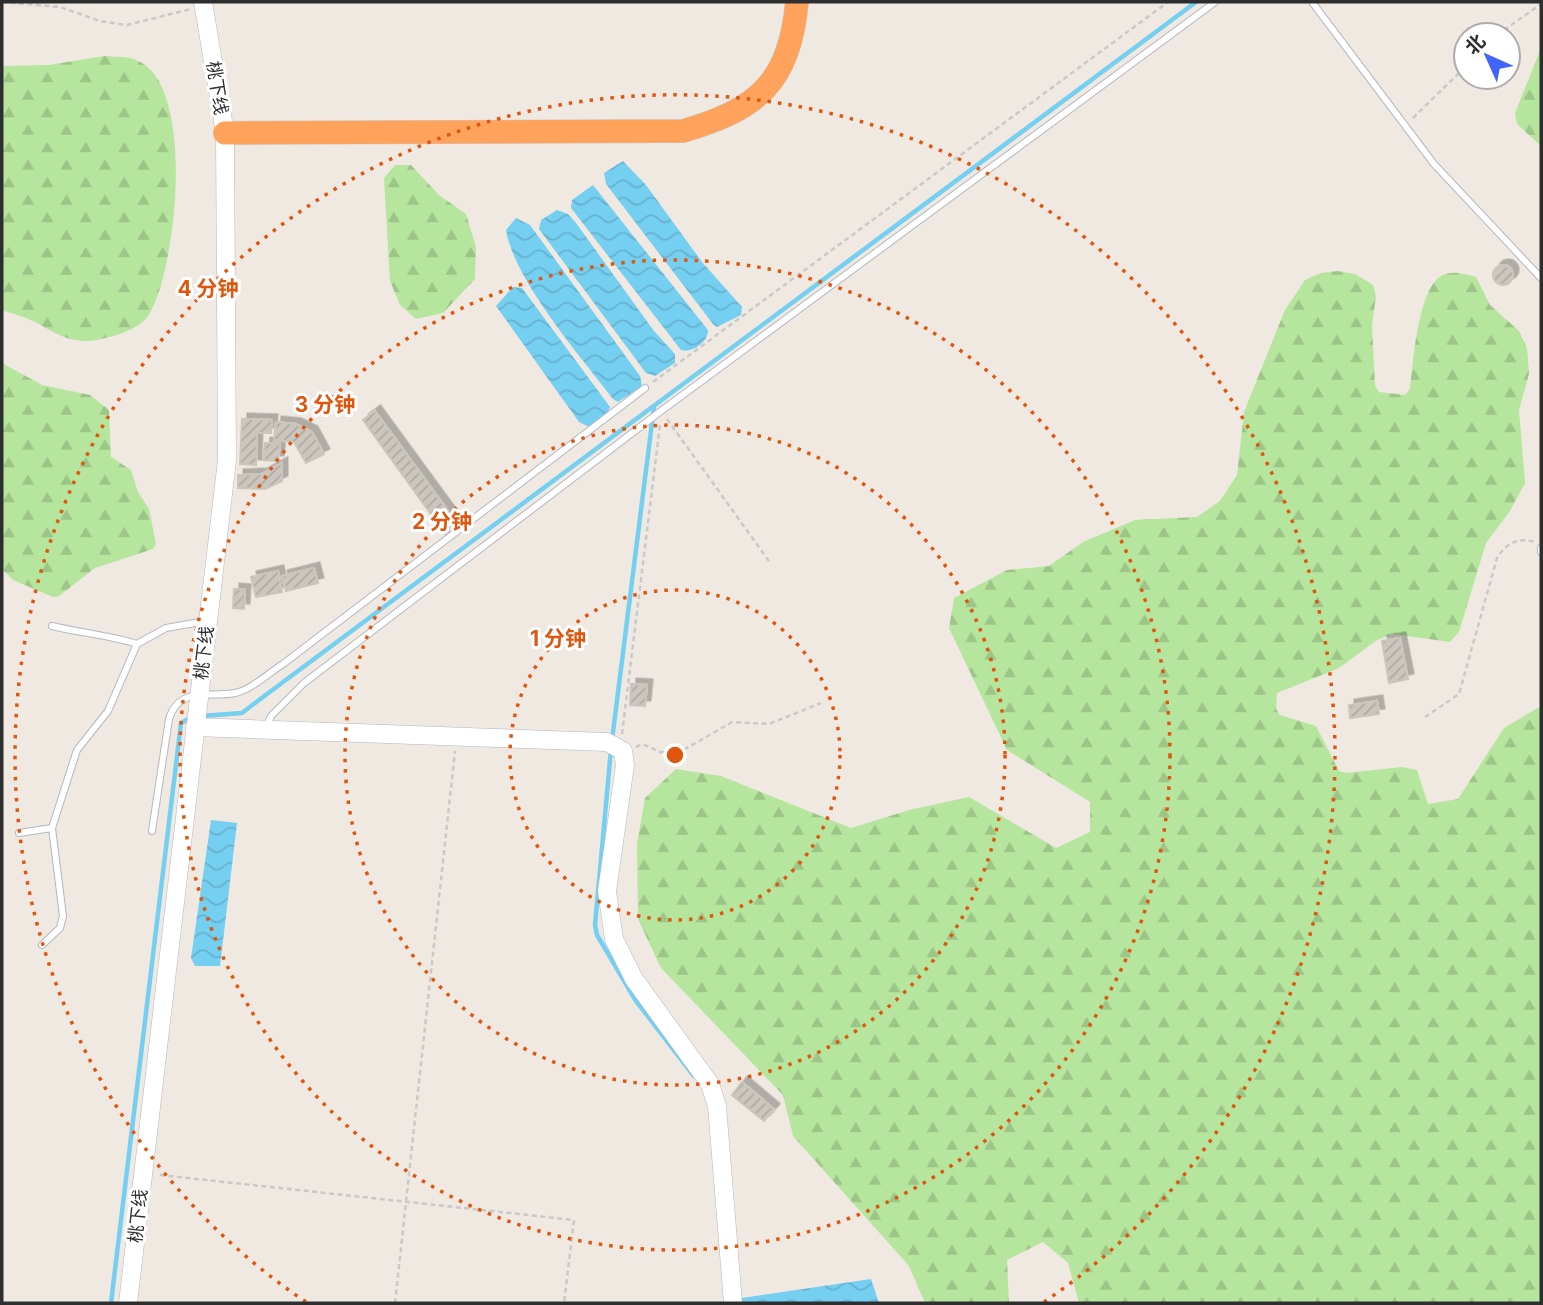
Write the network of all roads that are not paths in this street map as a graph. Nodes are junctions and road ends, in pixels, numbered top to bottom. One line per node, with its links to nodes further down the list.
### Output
1 (797, 2): 5 (highway)
2 (1215, 2): 13 (lane)
3 (1311, 2): 6 (lane)
4 (204, 3): 5 (main road, 桃下线)
5 (225, 133): 8 (main road, 桃下线)
6 (1541, 278)
7 (645, 388): 11 (lane)
8 (208, 621): 10 (lane); 11 (main road, 桃下线)
9 (52, 626): 10 (lane)
10 (137, 644): 14 (lane)
11 (199, 693): 12 (main road, 桃下线); 15 (lane)
12 (195, 727): 13 (main road); 18 (main road, 桃下线)
13 (265, 730): 19 (main road)
14 (52, 828): 16 (lane); 17 (lane)
15 (152, 831)
16 (19, 833)
17 (42, 944)
18 (128, 1303)
19 (733, 1303)

